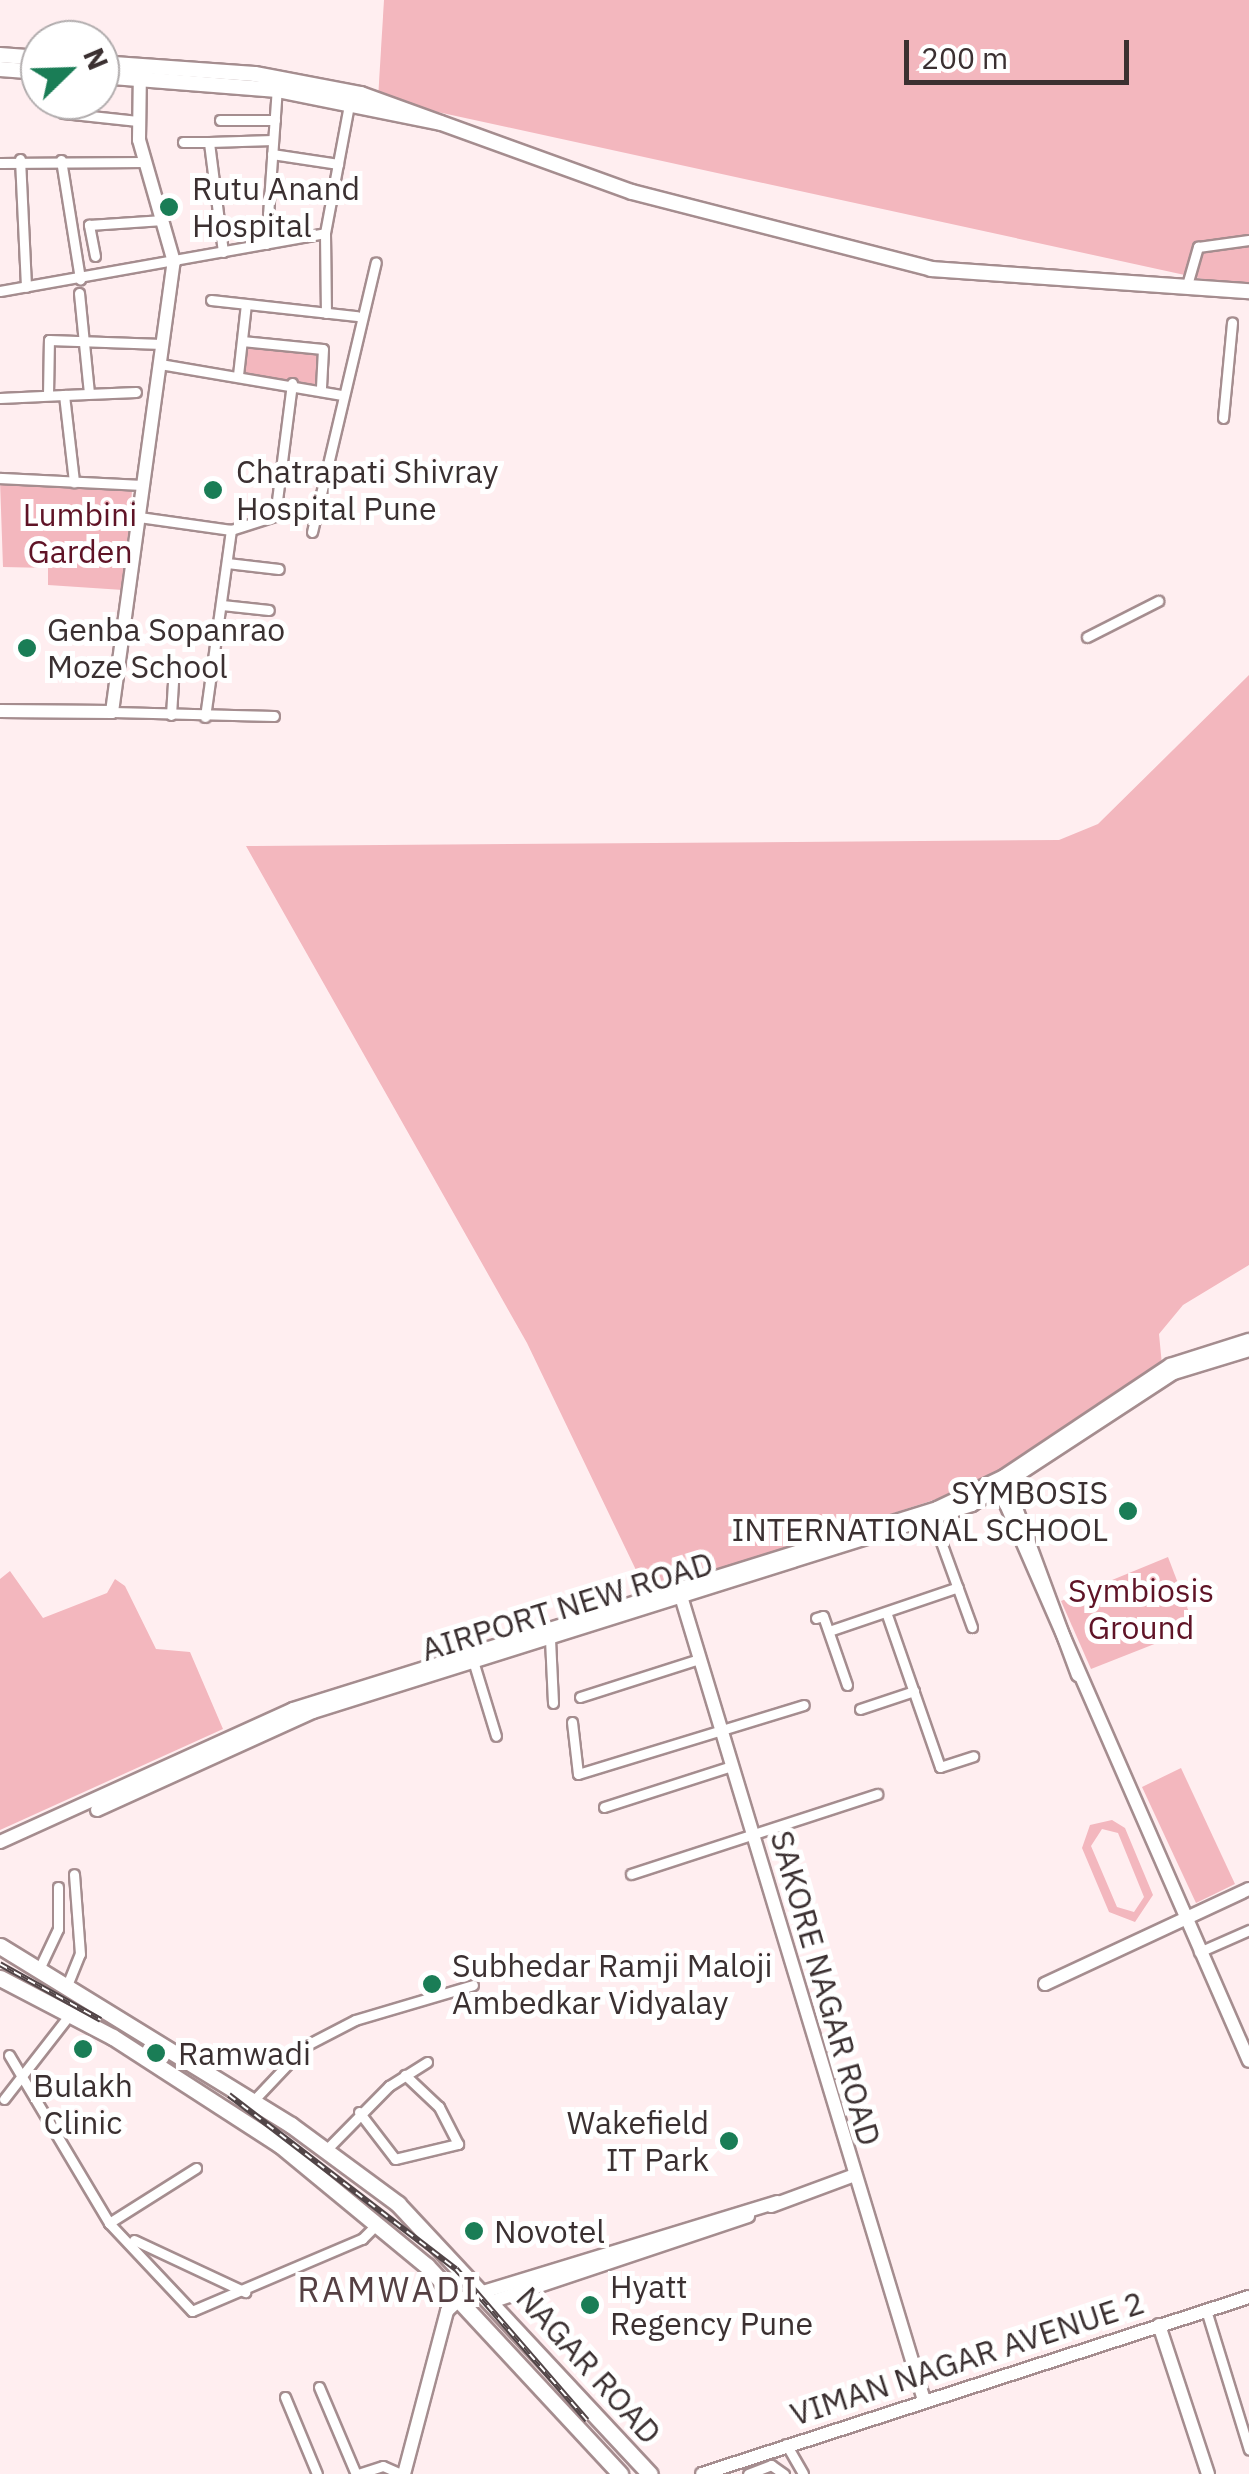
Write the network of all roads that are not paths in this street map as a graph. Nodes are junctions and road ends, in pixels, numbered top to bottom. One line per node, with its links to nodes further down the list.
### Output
1 (120, 67): 2 (main road)
2 (140, 72): 3 (main road); 4 (main road); 9 (street)
3 (120, 74)
4 (278, 83): 5 (main road); 8 (street)
5 (350, 99): 18 (street); 32 (main road)
6 (120, 119): 9 (street)
7 (220, 120): 8 (street)
8 (275, 120): 10 (street)
9 (138, 121): 16 (street)
10 (273, 140): 12 (street); 13 (street)
11 (183, 142): 12 (street)
12 (210, 142): 20 (street)
13 (272, 154): 18 (street); 26 (street)
14 (20, 159): 15 (street); 17 (street); 33 (street)
15 (61, 160): 16 (street); 22 (street)
16 (145, 162): 21 (street)
17 (0, 163)
18 (338, 164): 24 (street)
19 (250, 186): 20 (street)
20 (215, 188): 27 (street)
21 (166, 220): 23 (street); 29 (street)
22 (69, 233): 23 (street); 31 (street)
23 (91, 233): 28 (street)
24 (325, 233): 26 (street); 39 (street)
25 (1249, 240): 32 (street)
26 (266, 244): 27 (street)
27 (223, 252): 29 (street)
28 (95, 256)
29 (174, 262): 31 (street); 44 (street)
30 (376, 262): 53 (street)
31 (80, 279): 33 (street)
32 (1187, 285): 35 (main road)
33 (26, 287): 34 (street)
34 (0, 291)
35 (1249, 291)
36 (79, 293): 42 (street)
37 (211, 300): 38 (street)
38 (246, 304): 39 (street); 43 (street)
39 (326, 313): 40 (street)
40 (356, 316)
41 (1232, 322): 55 (street)
42 (84, 338): 44 (street); 50 (street); 51 (street)
43 (242, 341): 46 (street); 48 (street)
44 (162, 344): 45 (street)
45 (160, 364): 46 (street); 58 (street)
46 (238, 375): 47 (street)
47 (292, 382): 48 (street); 60 (street)
48 (321, 387): 53 (street)
49 (136, 392): 50 (street)
50 (89, 394): 52 (street)
51 (48, 395): 52 (street); 54 (street)
52 (64, 395): 57 (street)
53 (342, 395): 61 (street)
54 (0, 398)
55 (1223, 418)
56 (0, 478): 57 (street)
57 (74, 482): 58 (street)
58 (143, 486): 59 (street)
59 (138, 517): 60 (street); 70 (street)
60 (230, 530): 62 (street)
61 (312, 532)
62 (227, 563): 63 (street); 65 (street)
63 (279, 569)
64 (1158, 601): 67 (street)
65 (222, 606): 66 (street); 73 (street)
66 (269, 610)
67 (1088, 637)
68 (174, 666): 71 (street)
69 (0, 710): 70 (street)
70 (112, 712): 71 (street)
71 (170, 715): 73 (street)
72 (274, 716): 73 (street)
73 (205, 717)
74 (1249, 1340): 76 (street, AIRPORT NEW ROAD)
75 (1249, 1350): 76 (street, AIRPORT NEW ROAD)
76 (1002, 1483): 77 (street, AIRPORT NEW ROAD); 79 (street, AIRPORT NEW ROAD); 107 (street)
77 (934, 1520): 78 (street); 79 (street, AIRPORT NEW ROAD)
78 (958, 1587): 80 (street); 82 (street)
79 (681, 1594): 84 (street, AIRPORT NEW ROAD); 85 (street, SAKORE NAGAR ROAD); 101 (street, AIRPORT NEW ROAD)
80 (886, 1612): 83 (street); 88 (street)
81 (816, 1618): 83 (street)
82 (972, 1627)
83 (830, 1631): 87 (street)
84 (550, 1639): 86 (street, AIRPORT NEW ROAD); 90 (street)
85 (700, 1658): 89 (street); 94 (street, SAKORE NAGAR ROAD)
86 (474, 1664): 95 (street); 102 (street, AIRPORT NEW ROAD)
87 (847, 1685)
88 (914, 1691): 92 (street); 96 (street)
89 (580, 1697)
90 (553, 1703)
91 (804, 1705): 94 (street)
92 (860, 1709)
93 (572, 1722): 94 (street)
94 (721, 1730): 97 (street, SAKORE NAGAR ROAD)
95 (496, 1736)
96 (972, 1756)
97 (732, 1766): 99 (street); 100 (street, SAKORE NAGAR ROAD)
98 (877, 1794): 100 (street)
99 (604, 1807)
100 (752, 1835): 104 (street); 128 (street, SAKORE NAGAR ROAD)
101 (0, 1842)
102 (0, 1851)
103 (74, 1874): 113 (street)
104 (631, 1874)
105 (58, 1887): 111 (street)
106 (1249, 1889): 107 (street)
107 (1182, 1916): 110 (street); 114 (street)
108 (1249, 1930): 110 (street)
109 (2, 1946): 111 (highway, NAGAR ROAD)
110 (1199, 1952): 118 (street)
111 (40, 1968): 113 (highway, NAGAR ROAD)
112 (0, 1978): 116 (highway, NAGAR ROAD)
113 (68, 1982): 123 (highway, NAGAR ROAD)
114 (1045, 1984)
115 (472, 1985): 123 (street)
116 (72, 2012): 121 (street); 129 (highway, NAGAR ROAD)
117 (9, 2056): 121 (street)
118 (1249, 2060)
119 (427, 2062): 120 (street)
120 (405, 2075): 124 (street); 124 (street)
121 (23, 2082): 122 (street); 130 (street)
122 (4, 2099)
123 (253, 2101): 125 (highway, NAGAR ROAD)
124 (359, 2112): 125 (street)
125 (326, 2150): 127 (highway, NAGAR ROAD)
126 (196, 2168): 130 (street)
127 (360, 2175): 129 (highway); 134 (highway, NAGAR ROAD)
128 (852, 2176): 134 (street); 141 (street, SAKORE NAGAR ROAD)
129 (342, 2196): 131 (highway, NAGAR ROAD)
130 (109, 2223): 132 (street)
131 (377, 2224): 133 (street); 136 (highway, NAGAR ROAD)
132 (133, 2240): 133 (street); 133 (street)
133 (245, 2292)
134 (489, 2295): 136 (street); 148 (highway, NAGAR ROAD)
135 (1249, 2297): 137 (street, VIMAN NAGAR AVENUE 2)
136 (465, 2305): 146 (street); 147 (highway, NAGAR ROAD)
137 (1206, 2310): 138 (street, VIMAN NAGAR AVENUE 2); 143 (street)
138 (1159, 2325): 141 (street, VIMAN NAGAR AVENUE 2); 153 (street)
139 (320, 2387): 145 (street)
140 (285, 2397): 144 (street)
141 (924, 2400): 142 (street, VIMAN NAGAR AVENUE 2)
142 (786, 2444): 149 (street, VIMAN NAGAR AVENUE 2); 152 (street)
143 (1249, 2450)
144 (317, 2474)
145 (357, 2474): 146 (street)
146 (402, 2474)
147 (620, 2474)
148 (650, 2474)
149 (702, 2474)
150 (748, 2474): 151 (street)
151 (784, 2474)
152 (803, 2474)
153 (1208, 2474)

